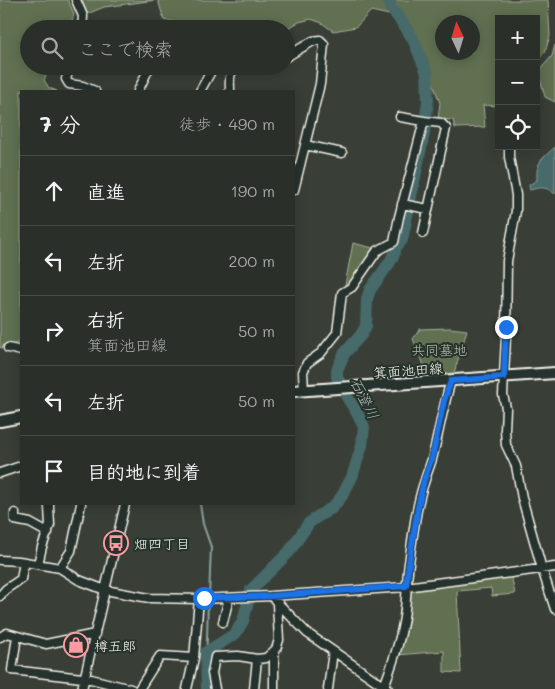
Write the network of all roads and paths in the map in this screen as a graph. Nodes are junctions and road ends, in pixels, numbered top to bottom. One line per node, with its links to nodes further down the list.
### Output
1 (76, 0): 2 (street)
2 (83, 20)
3 (295, 52): 14 (street)
4 (67, 75): 8 (street)
5 (146, 75): 9 (street)
6 (209, 75): 10 (street)
7 (230, 75): 11 (street)
8 (93, 90)
9 (138, 90)
10 (201, 90)
11 (230, 90)
12 (400, 117): 13 (street)
13 (424, 121): 18 (street); 19 (street)
14 (305, 144): 16 (street); 17 (street)
15 (509, 150): 24 (street)
16 (342, 153)
17 (295, 186)
18 (406, 205): 19 (street); 26 (street)
19 (428, 209): 20 (street)
20 (423, 233)
21 (8, 348): 22 (street)
22 (20, 351)
23 (555, 373): 24 (main road, 箕面池田線)
24 (504, 377): 25 (main road, 箕面池田線); 41 (street)
25 (451, 381): 26 (main road, 箕面池田線); 42 (street)
26 (299, 391)
27 (20, 417): 28 (main road)
28 (0, 421)
29 (20, 466): 30 (street)
30 (0, 473)
31 (49, 505): 35 (street)
32 (81, 505): 40 (street)
33 (125, 505): 43 (street)
34 (15, 513): 35 (street)
35 (48, 533): 38 (street)
36 (0, 560): 37 (street)
37 (24, 562): 38 (street); 44 (street)
38 (38, 564): 40 (street)
39 (555, 567): 41 (street)
40 (60, 568): 43 (street)
41 (542, 569): 42 (street); 49 (street)
42 (406, 586): 45 (street); 59 (street)
43 (105, 590): 46 (street); 51 (street)
44 (0, 596)
45 (271, 596): 47 (street); 48 (street)
46 (202, 598): 47 (street); 56 (street)
47 (229, 598): 50 (street)
48 (277, 604): 54 (street); 55 (street)
49 (555, 609)
50 (223, 622)
51 (95, 634): 52 (street); 58 (street)
52 (17, 636): 53 (street); 58 (street)
53 (0, 637)
54 (274, 651): 57 (street); 66 (street)
55 (333, 651): 59 (street); 67 (street)
56 (194, 658): 62 (street); 63 (street)
57 (256, 659): 64 (street); 65 (street)
58 (85, 679): 60 (street); 61 (street)
59 (385, 688)
60 (82, 689)
61 (130, 689)
62 (139, 689)
63 (187, 689)
64 (215, 689)
65 (254, 689)
66 (274, 689)
67 (328, 689)

